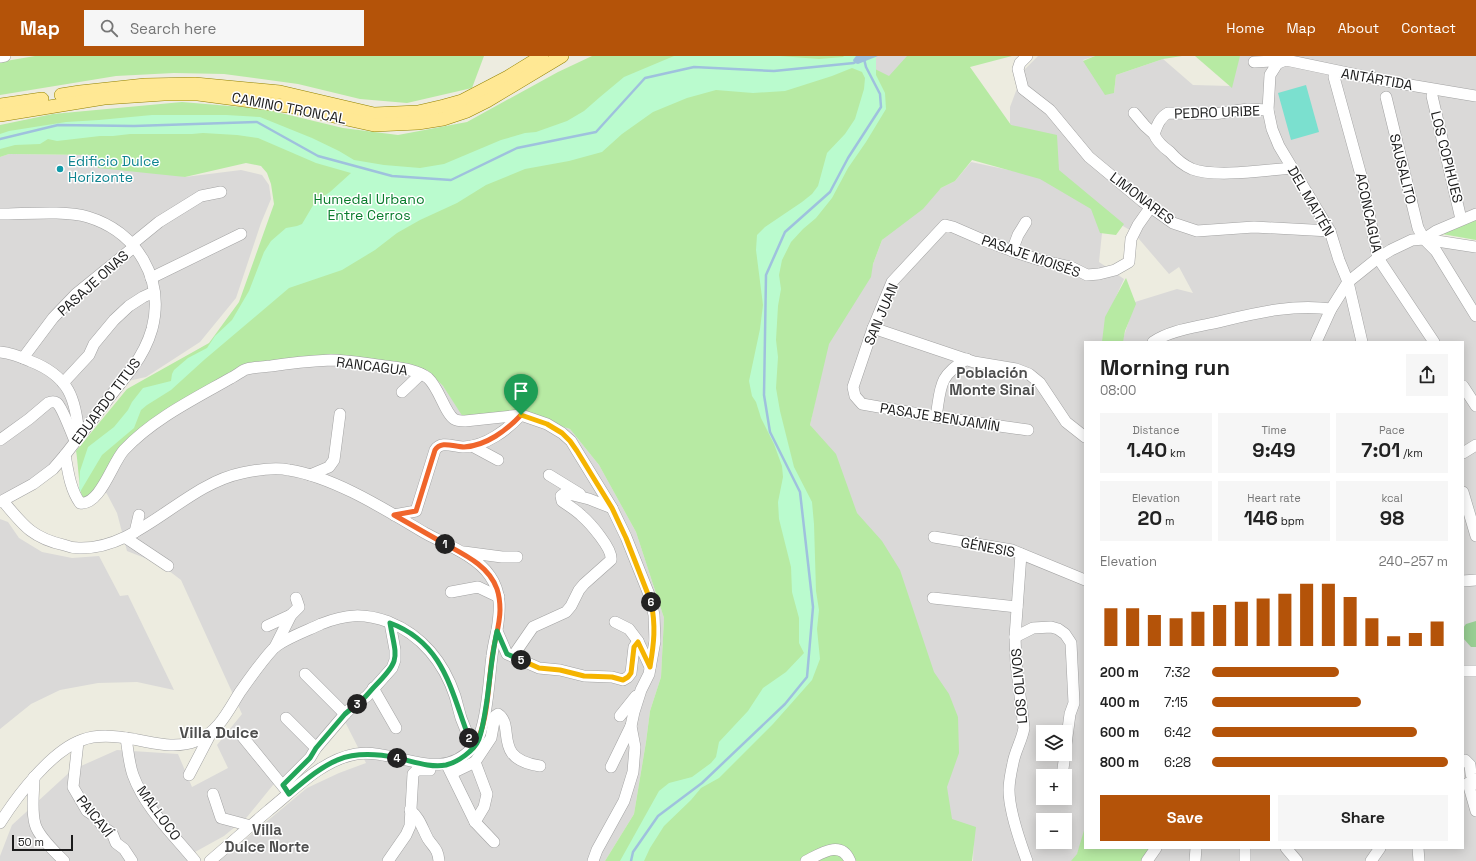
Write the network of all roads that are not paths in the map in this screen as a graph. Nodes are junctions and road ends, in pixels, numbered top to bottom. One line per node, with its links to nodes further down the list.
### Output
1 (5, 56): 5 (street)
2 (542, 56): 12 (main road, CAMINO TRONCAL)
3 (562, 56): 15 (main road, CAMINO TRONCAL)
4 (1027, 56): 19 (street, LIMONARES)
5 (0, 57)
6 (1280, 60): 7 (street, ANTÁRTIDA); 8 (street, ANTÁRTIDA); 13 (street, DEL MAITÉN)
7 (1254, 62)
8 (1335, 71): 10 (street, ANTÁRTIDA); 31 (street, ACONCAGUA)
9 (1432, 96): 22 (street, LOS COPIHUES)
10 (1476, 96)
11 (1386, 97): 27 (street, SAUSALITO)
12 (0, 105)
13 (1268, 110): 16 (street, PEDRO URIBE); 17 (street, DEL MAITÉN)
14 (1134, 114): 16 (street)
15 (0, 116)
16 (1154, 134): 17 (street)
17 (1292, 168): 25 (street, DEL MAITÉN)
18 (221, 192): 28 (street, PASAJE ONAS)
19 (1150, 208): 25 (street, LIMONARES); 30 (street, PASAJE MOISÉS)
20 (0, 214): 28 (street, EDUARDO TITUS)
21 (1476, 214): 22 (street)
22 (1462, 219): 27 (street)
23 (1026, 222): 30 (street)
24 (946, 225): 30 (street, PASAJE MOISÉS); 37 (street, SAN JUAN)
25 (1330, 231): 33 (street, DEL MAITÉN)
26 (241, 234): 32 (street)
27 (1424, 239): 29 (street); 31 (street); 36 (street, SAUSALITO)
28 (133, 246): 32 (street, EDUARDO TITUS); 43 (street, PASAJE ONAS)
29 (1476, 247)
30 (1012, 252)
31 (1378, 258): 33 (street); 41 (street, ACONCAGUA)
32 (151, 278): 34 (street, EDUARDO TITUS)
33 (1348, 282): 35 (street); 40 (street, DEL MAITÉN)
34 (154, 292): 46 (street); 56 (street, EDUARDO TITUS)
35 (1331, 309): 38 (street); 39 (street)
36 (1476, 316)
37 (873, 328): 44 (street); 49 (street, SAN JUAN)
38 (1155, 341)
39 (1316, 341)
40 (1362, 341)
41 (1433, 341)
42 (0, 352): 43 (street)
43 (23, 358): 46 (street)
44 (967, 359): 53 (street); 55 (street)
45 (421, 374): 48 (street); 52 (street, RANCAGUA); 61 (street, RANCAGUA)
46 (63, 383): 56 (street)
47 (1464, 388): 50 (street)
48 (402, 392)
49 (855, 396): 53 (street, PASAJE BENJAMÍN)
50 (1476, 406)
51 (340, 414): 63 (street)
52 (521, 415): 59 (street); 68 (street, RANCAGUA)
53 (936, 417): 54 (street, PASAJE BENJAMÍN)
54 (1028, 430)
55 (1084, 436)
56 (77, 439): 57 (street); 61 (street, EDUARDO TITUS)
57 (0, 440)
58 (1476, 445): 60 (street)
59 (472, 446): 62 (street); 70 (street)
60 (1464, 452)
61 (65, 455): 67 (street, EDUARDO TITUS)
62 (498, 460)
63 (310, 475): 70 (street); 71 (street)
64 (549, 475): 66 (street)
65 (1464, 495): 72 (street)
66 (589, 499): 68 (street); 94 (street)
67 (1, 502): 71 (street)
68 (612, 508): 95 (street, RANCAGUA)
69 (139, 515): 71 (street)
70 (394, 515): 74 (street)
71 (131, 535): 77 (street)
72 (1476, 536)
73 (934, 537): 75 (street, GÉNESIS)
74 (461, 552): 76 (street); 83 (street)
75 (1021, 554): 78 (street, GÉNESIS); 85 (street, LOS OLIVOS)
76 (517, 557)
77 (168, 566)
78 (1084, 580)
79 (1476, 580): 80 (street)
80 (1464, 581)
81 (451, 592): 83 (street)
82 (296, 598): 86 (street)
83 (499, 598): 90 (street)
84 (932, 598): 85 (street)
85 (1017, 607): 91 (street, LOS OLIVOS)
86 (291, 616): 89 (street); 93 (street)
87 (615, 622): 92 (street)
88 (390, 623): 93 (street); 99 (street); 112 (street)
89 (266, 626)
90 (497, 631): 94 (street); 112 (street)
91 (1015, 637): 104 (street); 143 (street, LOS OLIVOS)
92 (638, 642): 94 (street); 95 (street)
93 (275, 647): 107 (street)
94 (513, 656)
95 (650, 667): 100 (street, RANCAGUA)
96 (1464, 671): 97 (street)
97 (1476, 671)
98 (305, 674): 101 (street)
99 (373, 688): 101 (street); 106 (street)
100 (641, 690): 102 (street); 105 (street, RANCAGUA)
101 (345, 714): 111 (street)
102 (620, 716)
103 (286, 718): 111 (street)
104 (1069, 725)
105 (631, 726): 115 (street); 140 (street, RANCAGUA)
106 (396, 728)
107 (212, 733): 109 (street); 117 (street)
108 (242, 736): 120 (street)
109 (126, 738): 110 (street); 137 (street, MALLOCO)
110 (78, 742): 118 (street); 136 (street, PAICAVÍ)
111 (316, 748): 120 (street)
112 (473, 748): 116 (street)
113 (475, 762): 114 (street); 116 (street); 124 (street)
114 (540, 766)
115 (611, 767)
116 (447, 768): 120 (street); 122 (street); 124 (street)
117 (189, 776)
118 (34, 777): 125 (street); 135 (street)
119 (1469, 777): 123 (street)
120 (286, 790): 126 (street)
121 (213, 794): 126 (street)
122 (410, 810): 138 (street); 139 (street)
123 (1476, 811)
124 (475, 822): 127 (street)
125 (0, 823)
126 (251, 826): 134 (street)
127 (494, 842)
128 (1155, 849): 144 (street)
129 (1196, 849): 145 (street)
130 (1245, 849): 146 (street)
131 (1287, 849): 147 (street)
132 (1379, 849): 148 (street)
133 (1418, 849): 149 (street)
134 (217, 859)
135 (64, 861)
136 (132, 861)
137 (195, 861)
138 (388, 861)
139 (439, 861)
140 (593, 861)
141 (806, 861): 142 (street)
142 (850, 861)
143 (1028, 861)
144 (1147, 861)
145 (1195, 861)
146 (1245, 861)
147 (1297, 861)
148 (1371, 861)
149 (1419, 861)

